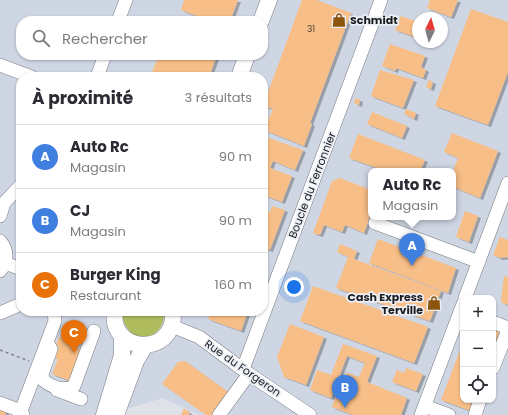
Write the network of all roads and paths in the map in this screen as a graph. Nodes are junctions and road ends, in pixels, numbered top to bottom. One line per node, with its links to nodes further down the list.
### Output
1 (126, 0): 5 (street)
2 (258, 0): 6 (main road)
3 (269, 0): 7 (main road)
4 (381, 0): 26 (street, Boucle du Ferronnier)
5 (120, 16)
6 (252, 16)
7 (262, 16)
8 (103, 60): 13 (street)
9 (234, 60): 14 (main road)
10 (246, 60): 15 (main road)
11 (0, 65): 12 (street)
12 (19, 72)
13 (99, 72)
14 (230, 72)
15 (241, 72)
16 (508, 183): 21 (street)
17 (16, 190): 18 (street)
18 (0, 216)
19 (375, 223): 21 (street)
20 (0, 241): 22 (street)
21 (479, 262): 24 (street)
22 (3, 267): 23 (street)
23 (16, 268)
24 (466, 295)
25 (16, 306): 27 (street)
26 (268, 311)
27 (0, 313)
28 (460, 314): 47 (street)
29 (54, 316): 37 (street)
30 (115, 316): 36 (main road)
31 (266, 316): 42 (street, Boucle du Ferronnier)
32 (173, 319): 38 (main road); 42 (street, Rue du Forgeron)
33 (496, 323): 34 (street)
34 (508, 329): 41 (street)
35 (94, 331): 37 (street)
36 (122, 336): 38 (main road); 49 (main road)
37 (47, 342): 40 (street)
38 (145, 346): 50 (main road)
39 (0, 350): 40 (path)
40 (38, 365): 43 (street)
41 (493, 367)
42 (246, 372): 51 (street, Boucle du Ferronnier); 52 (street, Rue du Forgeron)
43 (32, 381): 44 (street); 48 (street)
44 (80, 399)
45 (0, 403): 48 (street)
46 (479, 403): 54 (street)
47 (423, 410): 53 (street)
48 (22, 413)
49 (104, 415)
50 (116, 415)
51 (220, 415)
52 (310, 415)
53 (449, 415)
54 (474, 415)

